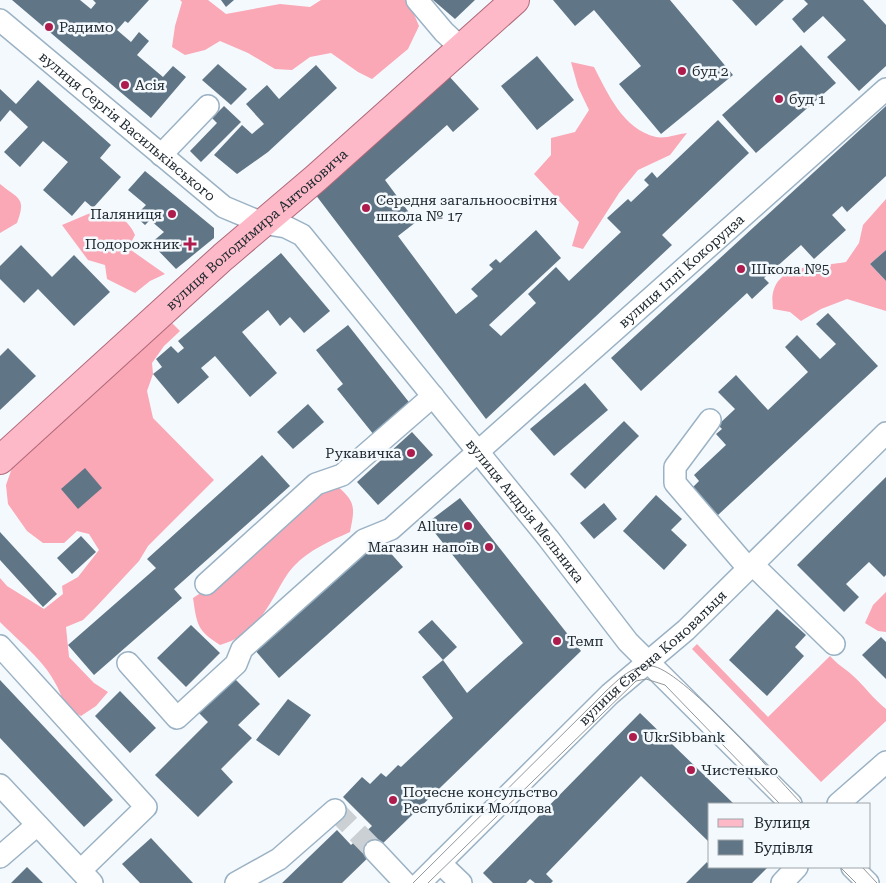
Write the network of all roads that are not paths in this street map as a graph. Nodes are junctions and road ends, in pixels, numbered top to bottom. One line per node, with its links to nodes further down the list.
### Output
1 (417, 0): 4 (street)
2 (515, 0): 4 (main road, вулиця Володимира Антоновича)
3 (0, 20): 7 (street, вулиця Сергія Васильківського)
4 (461, 48): 8 (main road, вулиця Володимира Антоновича)
5 (886, 89): 12 (street, вулиця Іллі Кокорудза)
6 (208, 106): 7 (street)
7 (161, 155): 8 (street, вулиця Сергія Васильківського)
8 (262, 223): 9 (street, вулиця Андрія Мельника); 13 (main road, вулиця Володимира Антоновича)
9 (433, 396): 12 (street, вулиця Андрія Мельника); 15 (street)
10 (710, 420): 14 (street)
11 (886, 433): 14 (street, вулиця Євгена Коновальця)
12 (477, 453): 18 (street, вулиця Андрія Мельника); 19 (street, вулиця Іллі Кокорудза)
13 (0, 460)
14 (750, 566): 16 (street); 18 (street, вулиця Євгена Коновальця)
15 (206, 584)
16 (834, 644)
17 (0, 646): 31 (street)
18 (649, 663): 22 (street, вулиця Андрія Мельника); 28 (street, вулиця Євгена Коновальця)
19 (128, 664)
20 (886, 762): 23 (street)
21 (0, 785): 25 (street)
22 (790, 803)
23 (839, 803)
24 (335, 810): 32 (street)
25 (36, 825): 27 (street); 31 (street)
26 (375, 851): 33 (street)
27 (0, 857)
28 (440, 863): 34 (street, вулиця Євгена Коновальця); 35 (street)
29 (795, 868): 36 (street)
30 (853, 868): 37 (street)
31 (86, 877)
32 (236, 883)
33 (405, 883)
34 (420, 883)
35 (461, 883)
36 (782, 883)
37 (868, 883)

